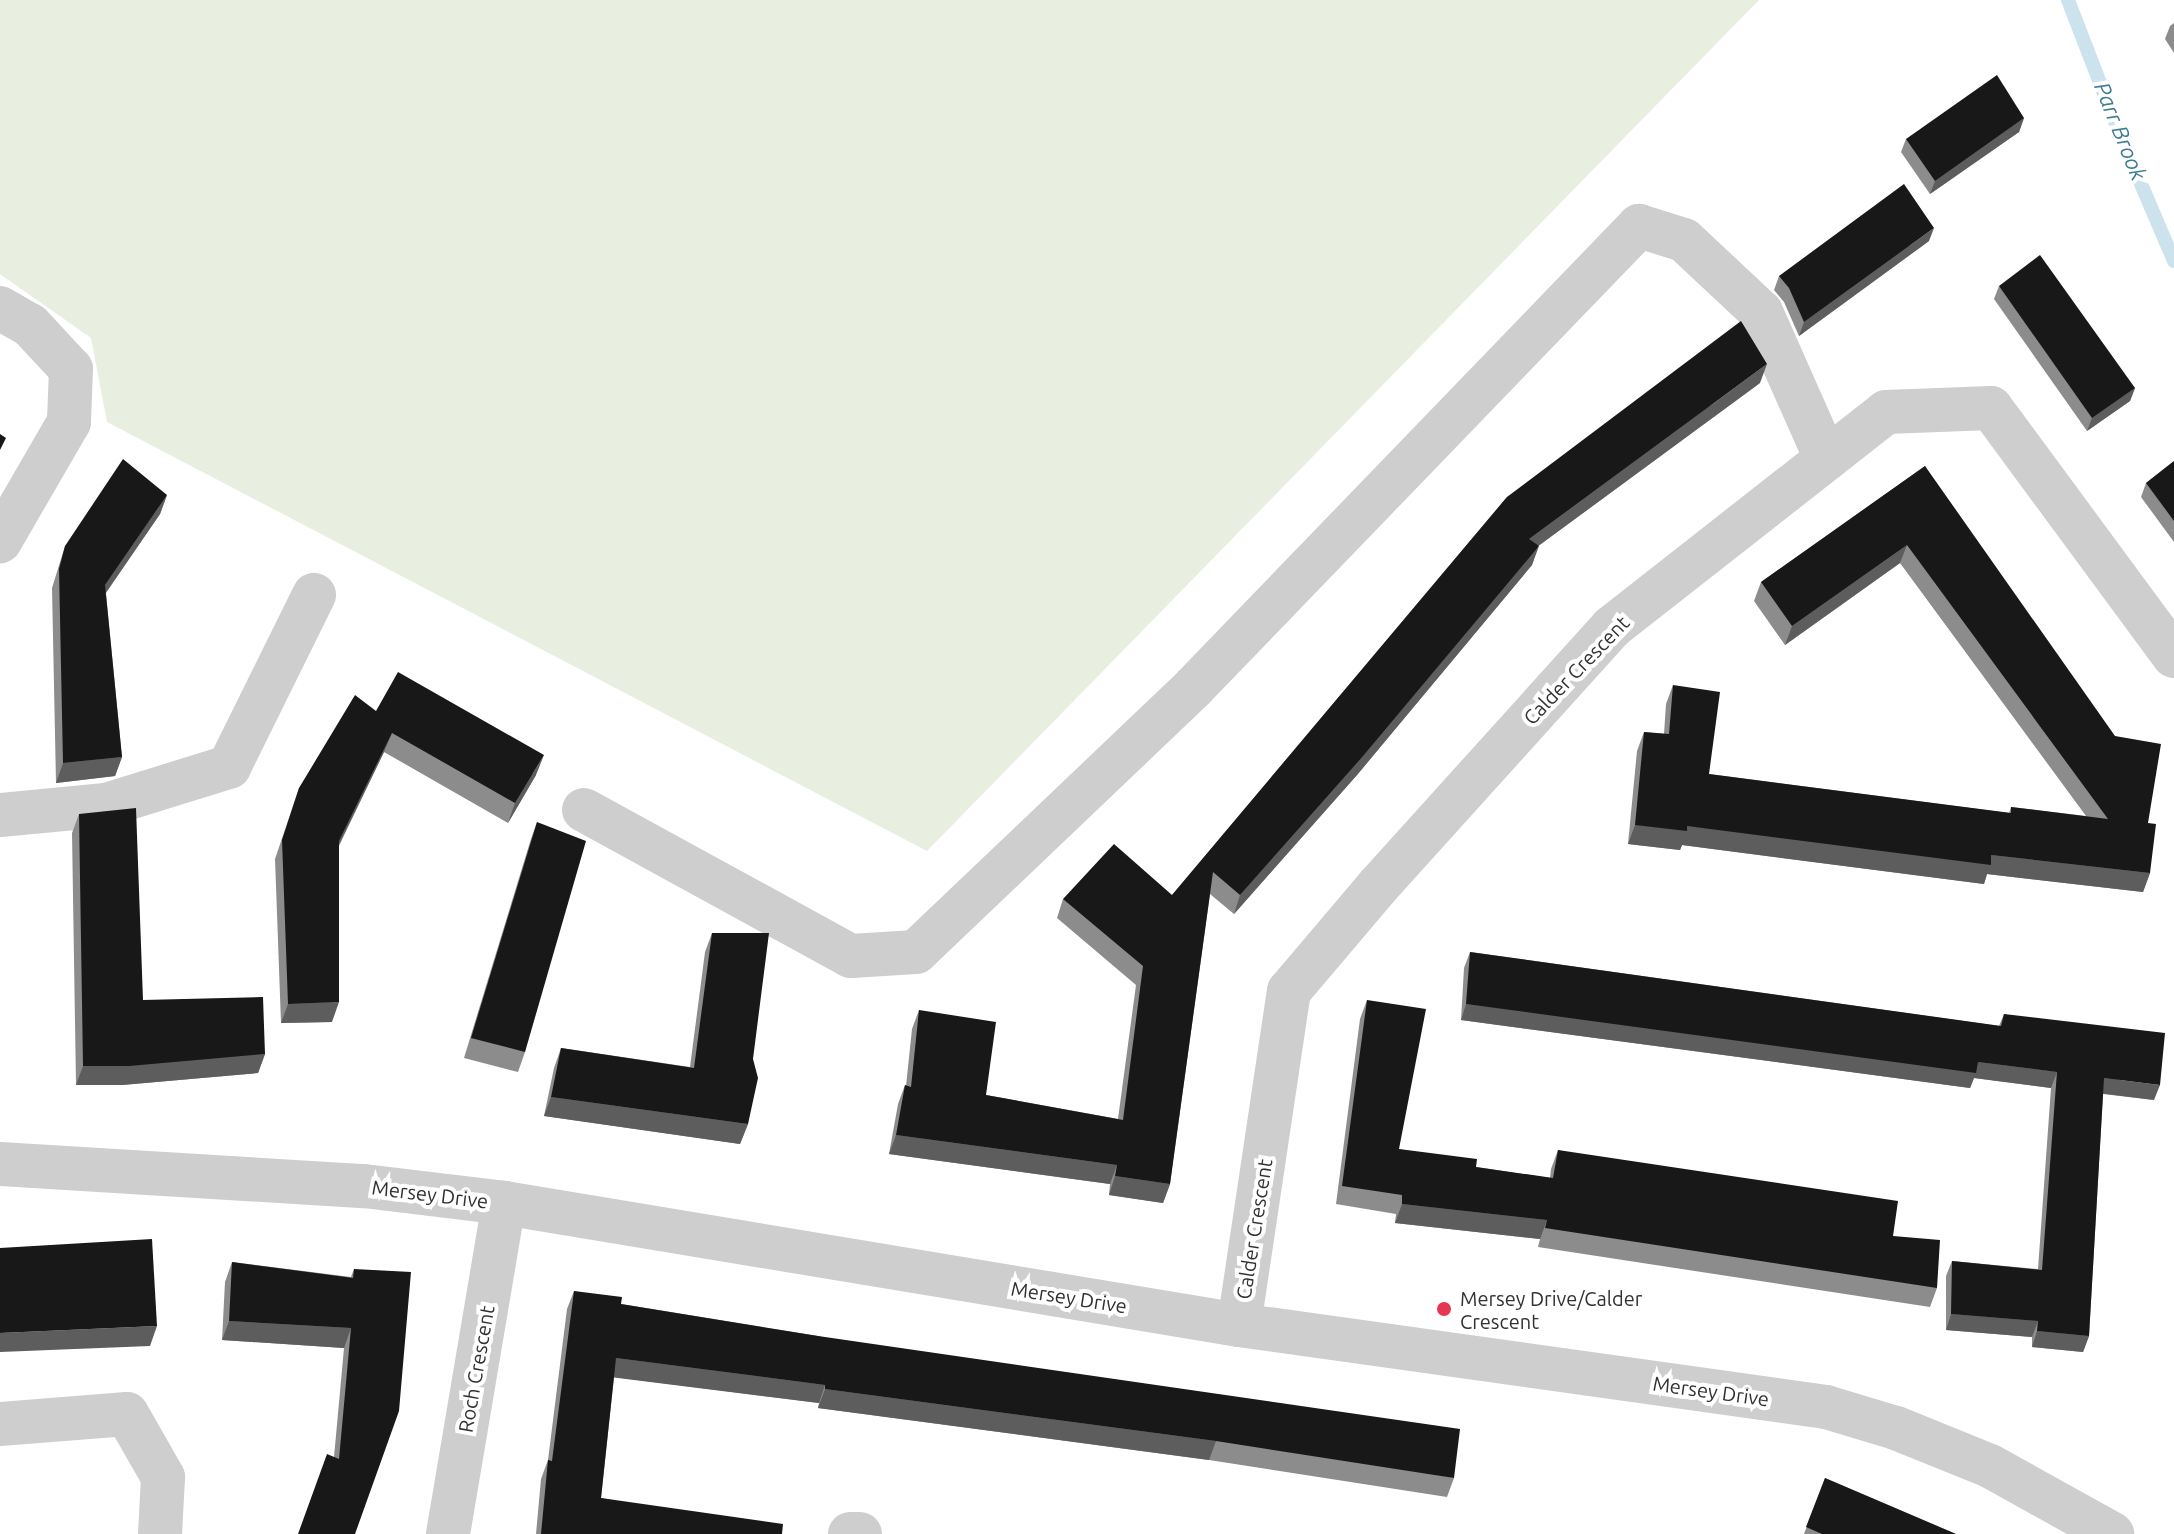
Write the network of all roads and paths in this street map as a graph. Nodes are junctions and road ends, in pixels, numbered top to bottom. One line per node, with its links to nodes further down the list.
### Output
1 (0, 308): 3 (street)
2 (1826, 459): 5 (street, Calder Crescent); 6 (street); 10 (street, Calder Crescent)
3 (0, 541)
4 (314, 595): 7 (street)
5 (2174, 656)
6 (584, 810)
7 (0, 815)
8 (0, 1164): 9 (street, Mersey Drive)
9 (504, 1203): 10 (street, Mersey Drive); 13 (street, Roch Crescent)
10 (1239, 1325): 16 (street, Mersey Drive)
11 (0, 1424): 12 (street)
12 (160, 1534)
13 (448, 1534)
14 (850, 1534): 15 (street)
15 (860, 1534)
16 (2112, 1534)

